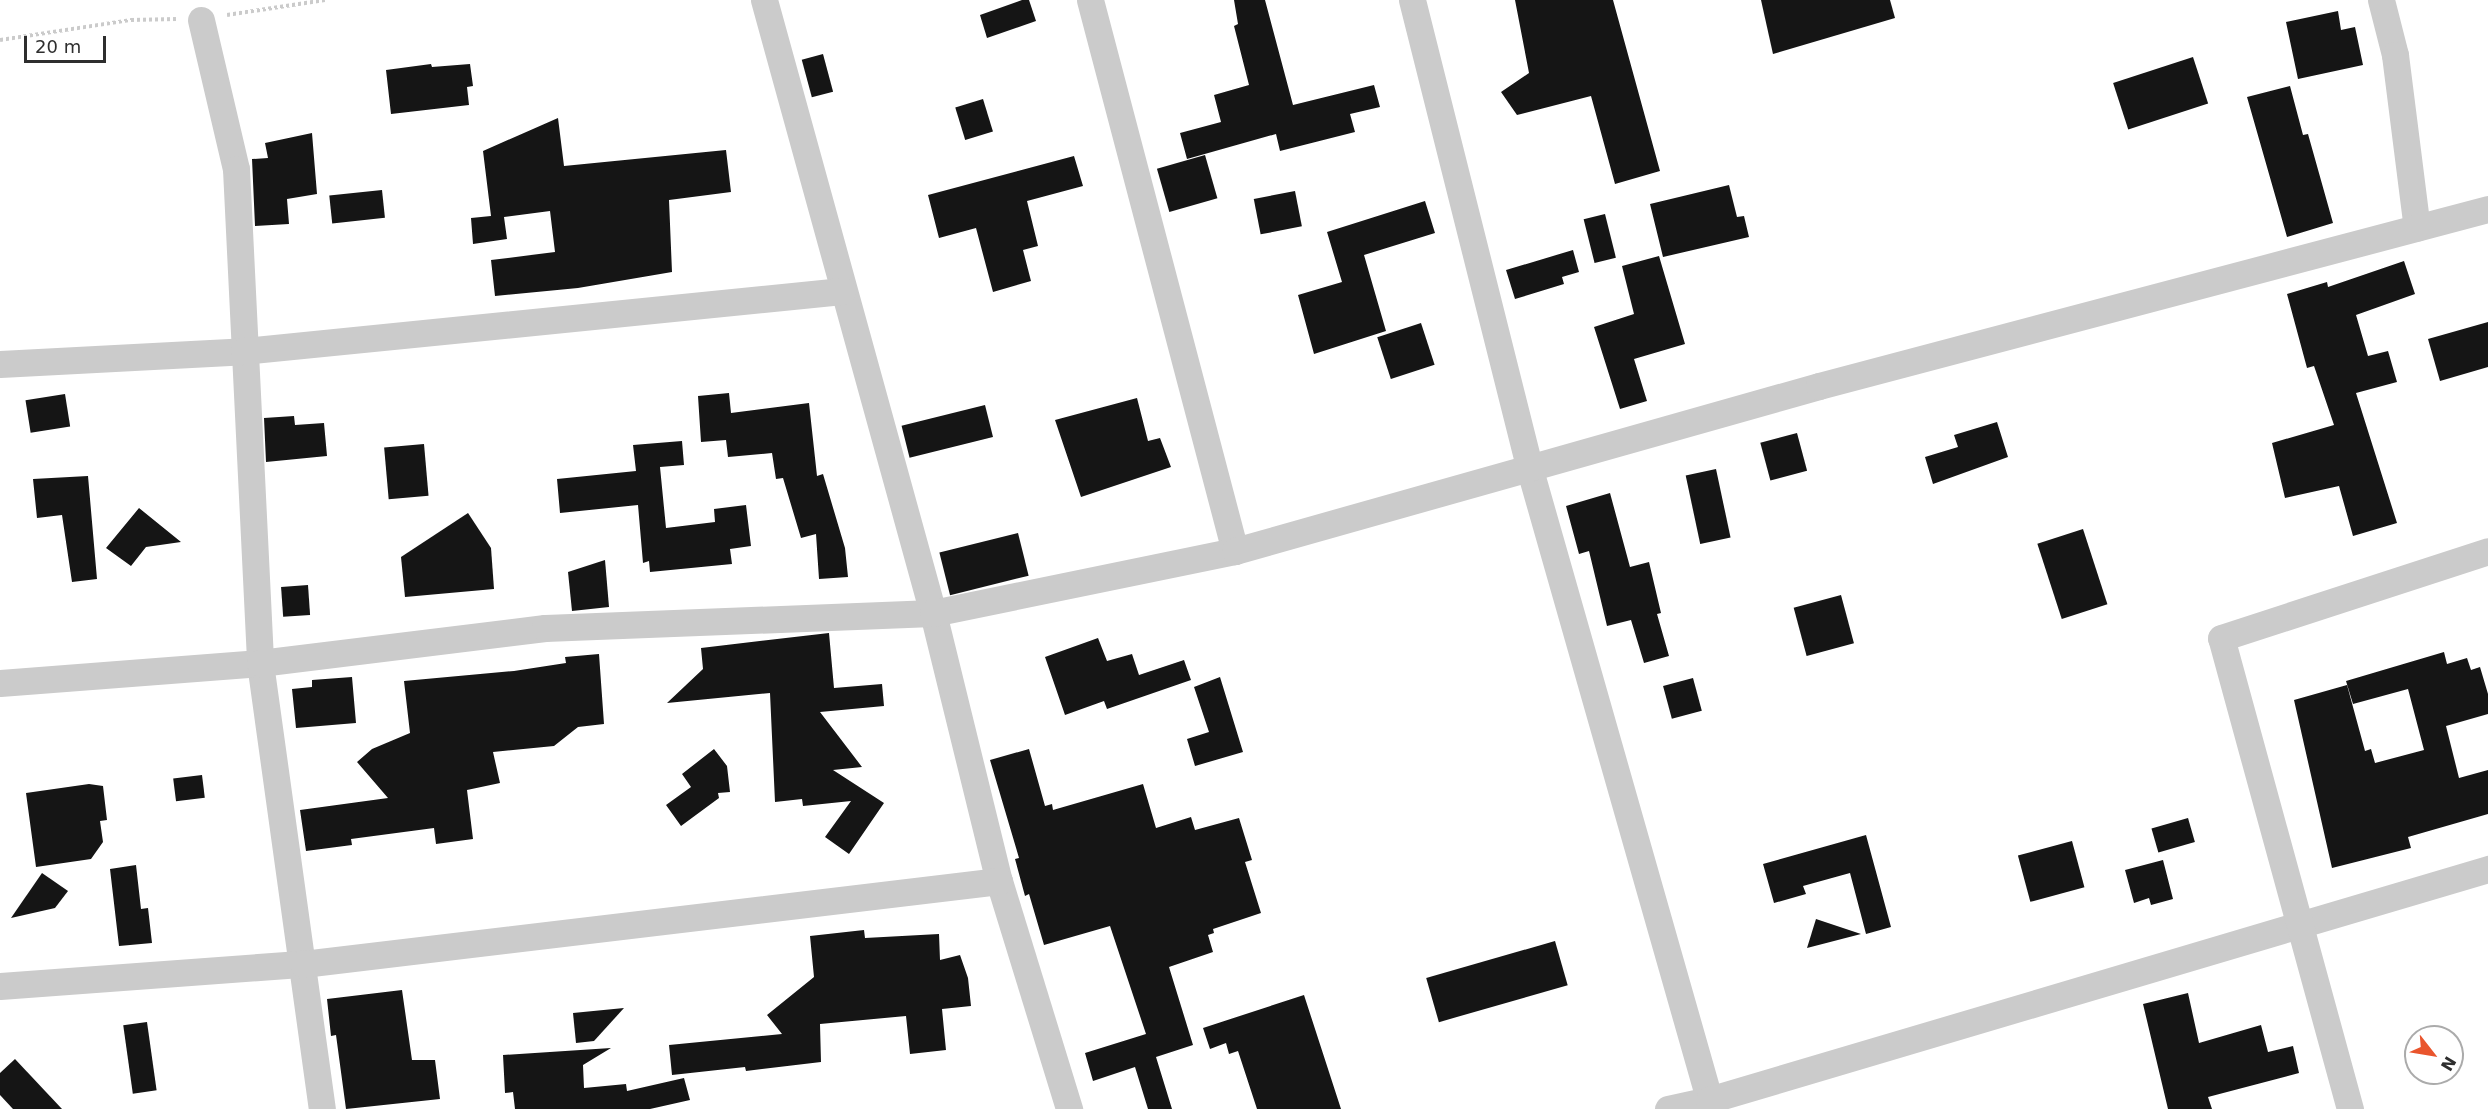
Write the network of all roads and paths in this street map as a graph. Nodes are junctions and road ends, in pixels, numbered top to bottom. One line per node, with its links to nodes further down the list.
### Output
1 (324, 0): 6 (path)
2 (764, 0): 10 (street)
3 (1090, 0): 14 (street)
4 (1412, 0): 13 (street)
5 (2381, 0): 9 (street)
6 (201, 21): 7 (path); 11 (street)
7 (0, 40)
8 (2488, 209): 9 (street)
9 (2416, 228): 13 (street)
10 (842, 291): 11 (street); 16 (street)
11 (244, 351): 12 (street); 17 (street)
12 (0, 364)
13 (1530, 470): 14 (street); 24 (street)
14 (1235, 551): 16 (street)
15 (2488, 551): 21 (street)
16 (933, 613): 17 (street); 20 (street)
17 (260, 663): 18 (street); 22 (street)
18 (0, 683)
19 (2488, 869): 21 (street)
20 (999, 881): 22 (street); 26 (street)
21 (2301, 925): 24 (street); 28 (street)
22 (303, 964): 23 (street); 25 (street)
23 (0, 986)
24 (1710, 1105): 27 (street)
25 (322, 1109)
26 (1069, 1109)
27 (1668, 1109)
28 (2350, 1109)

